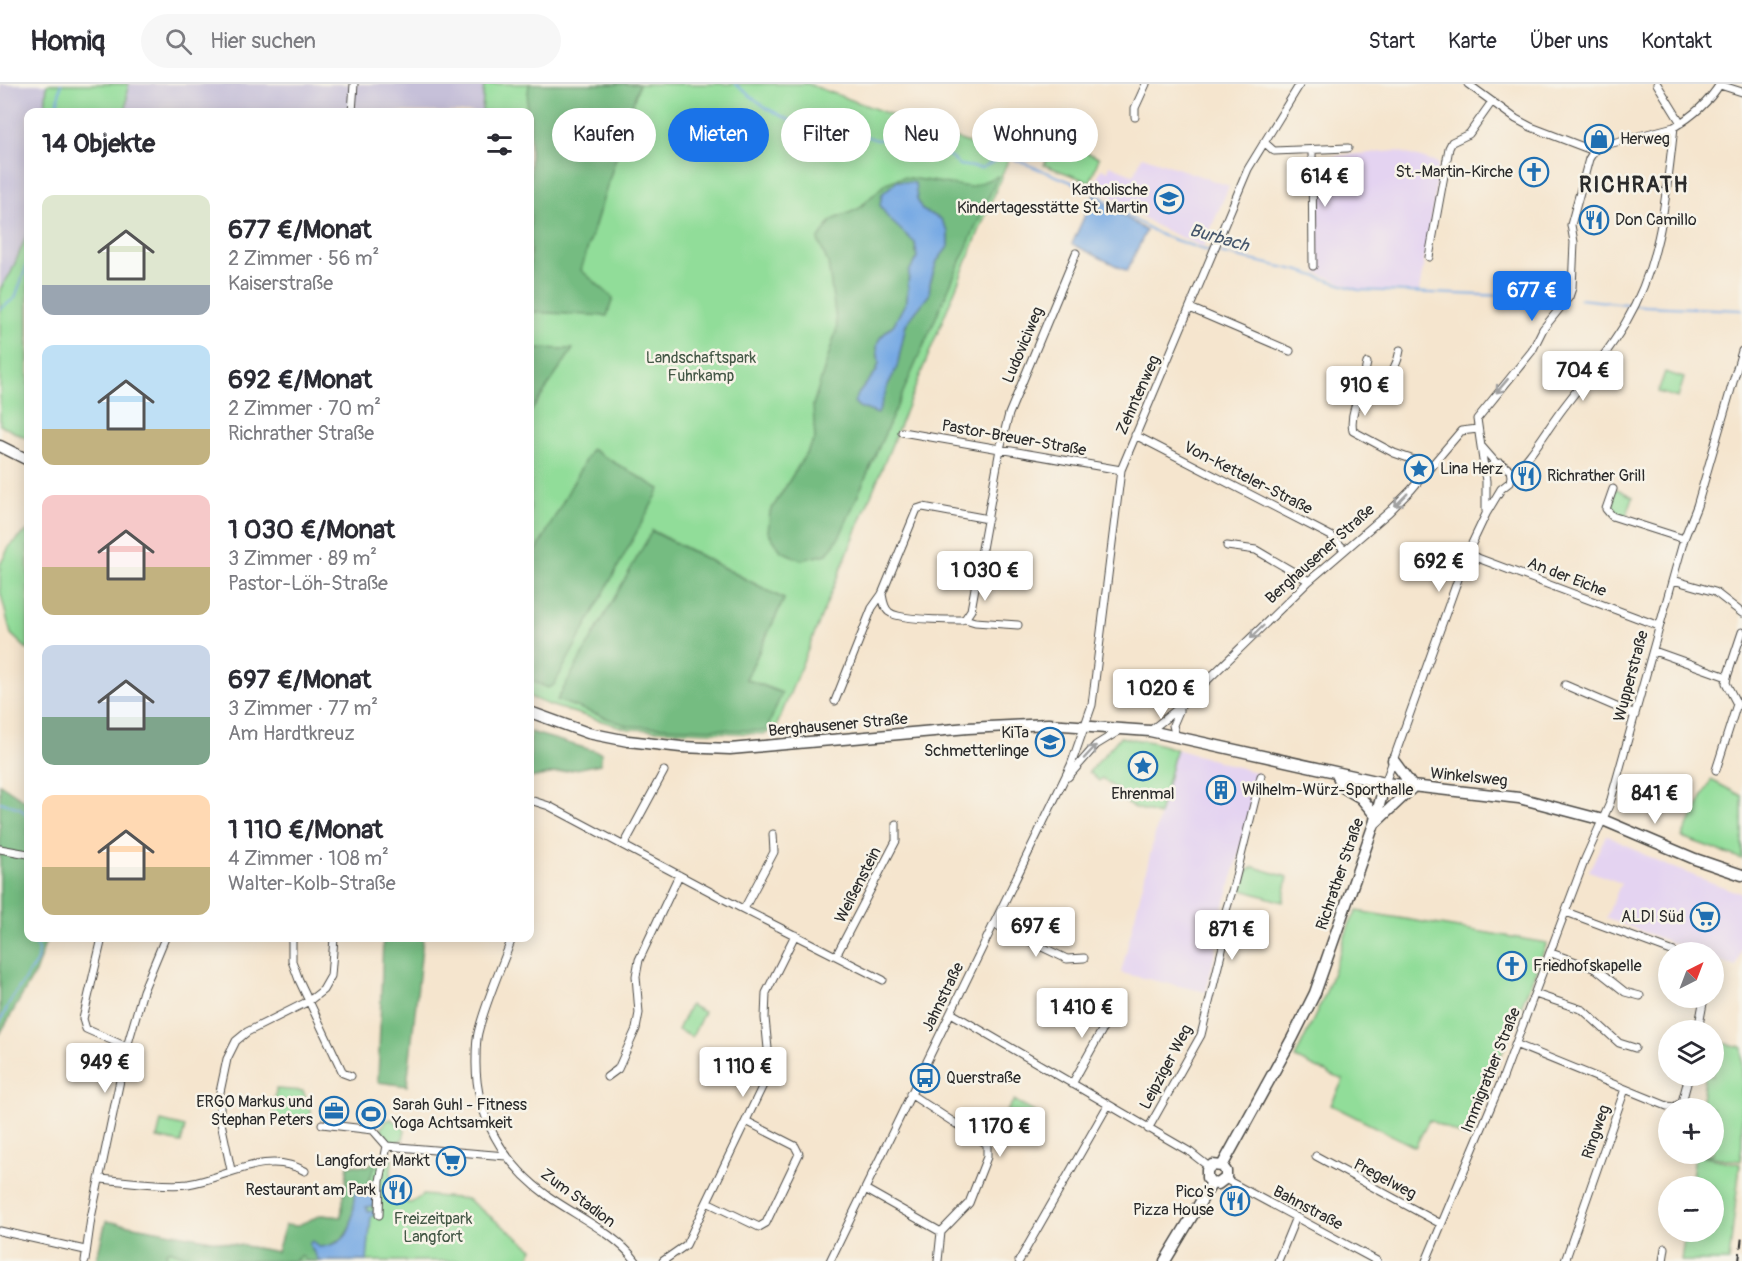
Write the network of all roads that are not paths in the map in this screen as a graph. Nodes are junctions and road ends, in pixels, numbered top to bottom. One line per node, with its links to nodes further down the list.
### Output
1 (354, 84): 9 (street)
2 (1146, 84): 10 (street)
3 (1300, 84): 13 (street, Zehntenweg)
4 (1467, 84): 8 (street)
5 (1657, 84): 11 (street)
6 (1720, 84): 7 (street); 11 (street)
7 (1742, 92)
8 (1491, 103): 16 (street); 18 (street)
9 (352, 108)
10 (1135, 117)
11 (1681, 123): 12 (street)
12 (1674, 127): 16 (street); 37 (street)
13 (1264, 142): 15 (street); 20 (street, Zehntenweg)
14 (1348, 148): 15 (street)
15 (1312, 150): 19 (street)
16 (1594, 151): 26 (street, one-way to 26)
17 (1076, 253): 31 (street, Ludoviciweg)
18 (1429, 256)
19 (1313, 266)
20 (1190, 308): 22 (street); 28 (street, Zehntenweg)
21 (1400, 350): 25 (street)
22 (1290, 351)
23 (1742, 351): 43 (street, Wupperstraße)
24 (1367, 363): 25 (street)
25 (1369, 385): 34 (street)
26 (1478, 429): 29 (street); 34 (street, Berghausener Straße)
27 (902, 432): 31 (street, Pastor-Breuer-Straße)
28 (1135, 435): 35 (street, Zehntenweg); 45 (street, Von-Ketteler-Straße)
29 (1480, 445): 33 (street); 36 (street)
30 (0, 446): 32 (main road)
31 (1000, 449): 35 (street, Pastor-Breuer-Straße); 42 (street, Ludoviciweg)
32 (24, 458)
33 (1496, 463): 36 (street); 37 (street)
34 (1431, 466): 45 (street, Berghausener Straße, one-way to 45)
35 (1121, 470): 64 (street, Zehntenweg)
36 (1485, 473): 38 (street)
37 (1511, 476): 39 (street)
38 (1486, 481): 39 (street); 41 (street, Richrather Straße)
39 (1501, 489): 41 (street, Richrather Straße)
40 (1613, 489): 43 (street)
41 (1486, 514): 46 (street, Richrather Straße)
42 (988, 519): 49 (street); 51 (street, Ludoviciweg)
43 (1684, 538): 47 (street, Wupperstraße)
44 (1227, 546): 48 (street)
45 (1345, 550): 48 (street, Berghausener Straße)
46 (1467, 554): 53 (street, An der Eiche); 68 (street, Richrather Straße)
47 (1672, 580): 50 (street); 53 (street, Wupperstraße)
48 (1309, 581): 59 (street, Berghausener Straße, one-way to 59)
49 (882, 594): 51 (street); 58 (street)
50 (1742, 613)
51 (965, 619): 52 (street)
52 (1018, 625)
53 (1659, 626): 55 (street, Wupperstraße)
54 (1742, 632): 56 (street)
55 (1654, 651): 56 (street); 61 (street, Wupperstraße)
56 (1727, 678): 62 (street)
57 (1565, 685): 61 (street)
58 (835, 702)
59 (1181, 706): 66 (street, Berghausener Straße); 67 (street)
60 (534, 713): 64 (main road, Berghausener Straße)
61 (1635, 715): 78 (street, Wupperstraße)
62 (1733, 715): 63 (street); 69 (street)
63 (1742, 718)
64 (1085, 726): 65 (main road, Berghausener Straße); 73 (street, Jahnstraße)
65 (1123, 729): 66 (main road, Berghausener Straße); 73 (street, Jahnstraße, one-way to 65)
66 (1150, 731): 67 (main road, Winkelsweg)
67 (1176, 738): 71 (main road, Winkelsweg)
68 (1393, 760): 74 (street, Richrather Straße); 75 (main road)
69 (1716, 770)
70 (664, 771): 81 (street)
71 (1336, 773): 74 (main road, Winkelsweg); 77 (main road)
72 (1261, 776): 117 (street, Leipziger Weg)
73 (1064, 781): 88 (street, Jahnstraße)
74 (1385, 783): 75 (main road, Winkelsweg); 77 (main road, Richrather Straße)
75 (1413, 786): 77 (main road); 78 (main road, Winkelsweg)
76 (534, 801): 81 (street)
77 (1375, 820): 121 (main road, Richrather Straße)
78 (1603, 820): 85 (main road, Winkelsweg); 87 (street, Immigrather Straße)
79 (896, 824): 97 (street, Weißenstein)
80 (773, 834): 86 (street)
81 (624, 845): 84 (street)
82 (0, 849): 83 (street)
83 (24, 853)
84 (679, 875): 86 (street); 109 (street)
85 (1742, 875)
86 (744, 909): 89 (street)
87 (1566, 912): 95 (street); 96 (street, Immigrather Straße)
88 (994, 924): 98 (street); 104 (street, Jahnstraße)
89 (795, 935): 97 (street); 115 (street)
90 (101, 942): 106 (street)
91 (163, 942): 106 (street)
92 (292, 942): 102 (street)
93 (334, 942): 102 (street)
94 (510, 942): 119 (street, Zum Stadion)
95 (1658, 946)
96 (1551, 953): 100 (street, Immigrather Straße); 101 (street)
97 (836, 956): 99 (street)
98 (1084, 958)
99 (883, 980)
100 (1535, 994): 105 (street, Immigrather Straße); 107 (street)
101 (1640, 996)
102 (309, 1001): 108 (street); 123 (street)
103 (1115, 1006): 110 (street)
104 (951, 1013): 110 (street); 113 (street, Jahnstraße)
105 (1515, 1044): 112 (street, Ringweg); 132 (street, Immigrather Straße)
106 (127, 1047): 125 (street)
107 (1635, 1048)
108 (351, 1076)
109 (607, 1077)
110 (1072, 1084): 114 (street)
111 (1686, 1086): 112 (street)
112 (1625, 1089): 147 (street, Ringweg)
113 (910, 1094): 128 (street, Jahnstraße); 134 (street)
114 (1108, 1105): 117 (street); 142 (street)
115 (746, 1121): 129 (street); 129 (street)
116 (322, 1124): 118 (street)
117 (1148, 1129): 122 (street)
118 (387, 1146): 119 (street); 130 (street)
119 (506, 1156): 138 (street, Zum Stadion)
120 (1316, 1156): 132 (street, Pregelweg)
121 (1222, 1166): 122 (main road); 126 (main road)
122 (1209, 1167): 127 (main road)
123 (231, 1170): 124 (street); 125 (street)
124 (305, 1171)
125 (99, 1179): 136 (street)
126 (1225, 1179): 127 (main road); 131 (street, Bahnstraße)
127 (1212, 1183): 143 (main road)
128 (865, 1189): 134 (street); 140 (street, Jahnstraße)
129 (707, 1202): 139 (street)
130 (379, 1215)
131 (1296, 1217): 144 (street); 145 (street, Bahnstraße)
132 (1441, 1224): 146 (street, Immigrather Straße)
133 (0, 1232): 136 (street)
134 (941, 1232): 141 (street)
135 (1665, 1248): 148 (street)
136 (86, 1250): 137 (street)
137 (84, 1261)
138 (636, 1261)
139 (663, 1261)
140 (830, 1261)
141 (938, 1261)
142 (1019, 1261)
143 (1166, 1261)
144 (1278, 1261)
145 (1377, 1261)
146 (1426, 1261)
147 (1565, 1261)
148 (1663, 1261)

